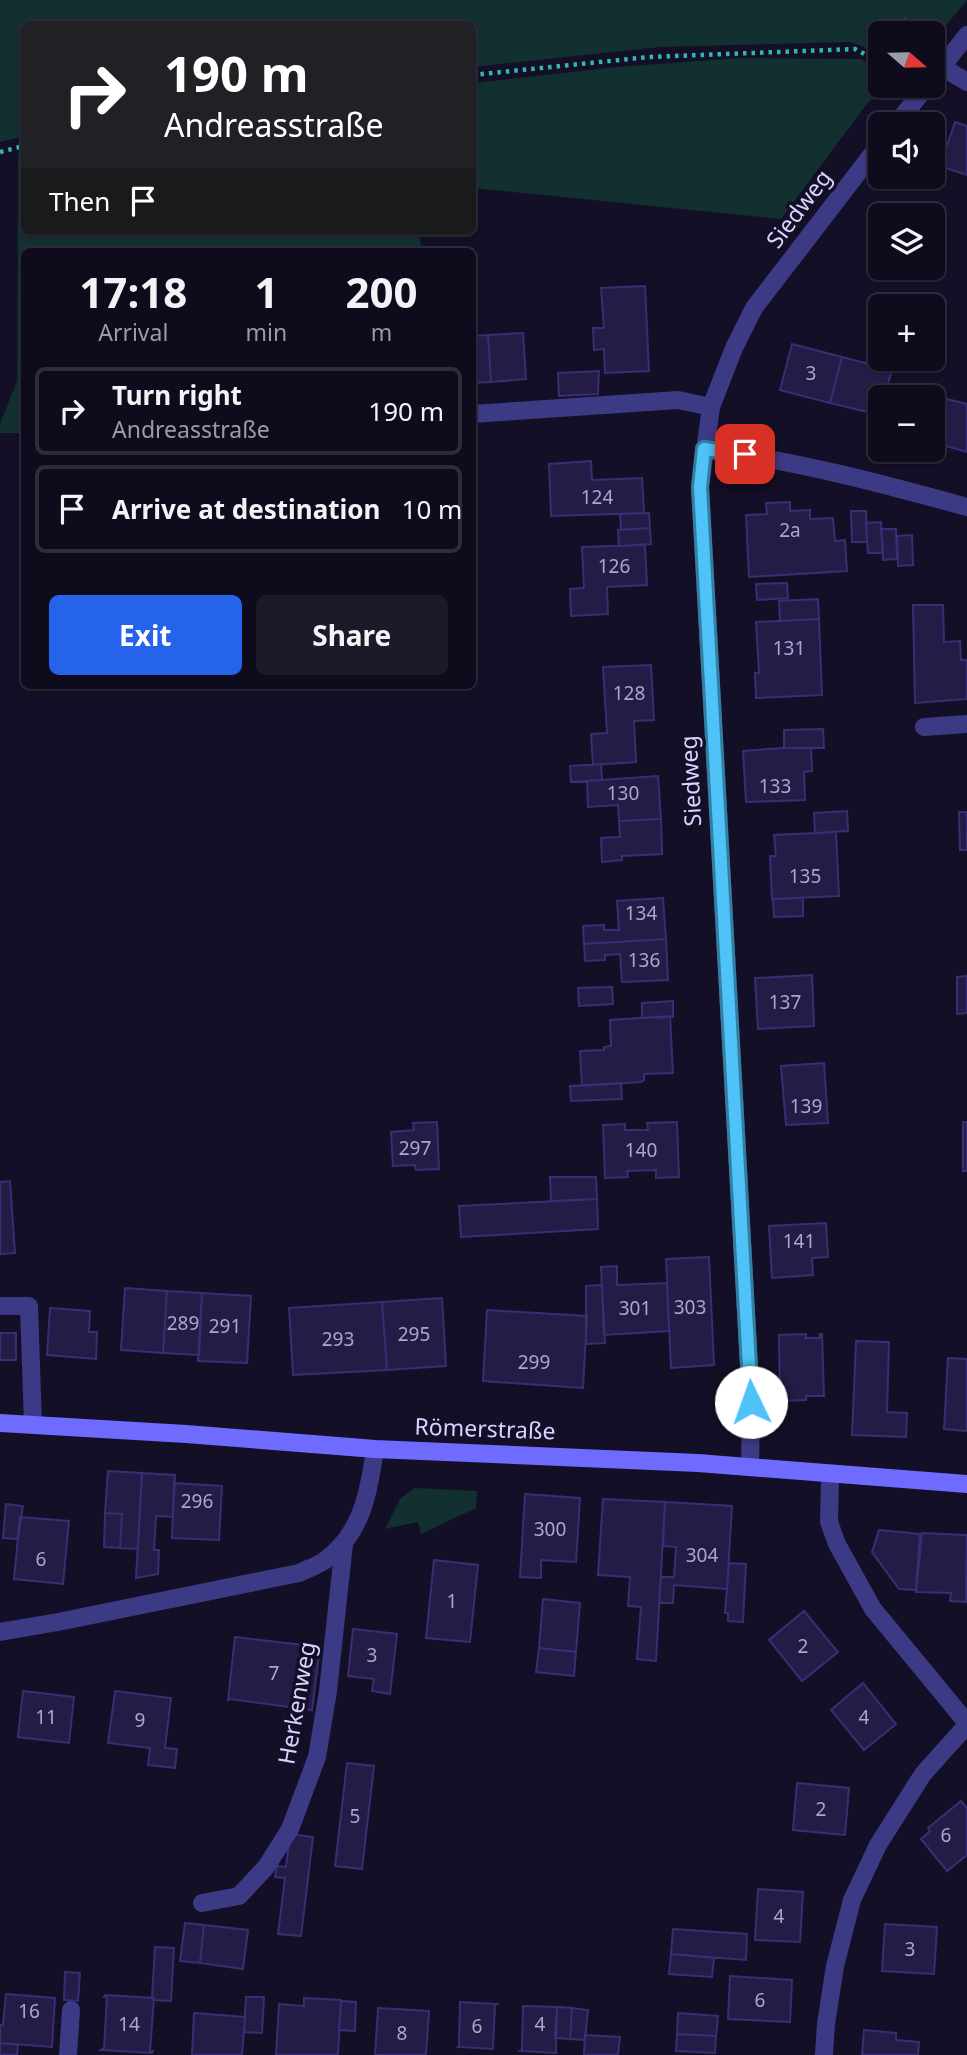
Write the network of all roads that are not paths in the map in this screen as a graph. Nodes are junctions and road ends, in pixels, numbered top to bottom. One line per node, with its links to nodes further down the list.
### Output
1 (967, 35): 2 (street)
2 (945, 62)
3 (945, 75): 4 (street)
4 (967, 82)
5 (917, 98): 6 (street)
6 (906, 112)
7 (868, 160): 8 (street, Siedweg)
8 (711, 407): 9 (street); 10 (street, Siedweg)
9 (476, 414)
10 (704, 449): 11 (street); 18 (street, Siedweg)
11 (967, 508)
12 (967, 724): 13 (street)
13 (924, 727)
14 (0, 1307): 16 (street)
15 (0, 1423): 16 (street, Römerstraße)
16 (33, 1425): 17 (street, Römerstraße)
17 (375, 1449): 18 (street, Römerstraße); 21 (street, Herkenweg)
18 (750, 1467): 19 (street, Römerstraße)
19 (830, 1475): 20 (street, Römerstraße); 23 (street)
20 (967, 1484)
21 (344, 1544): 22 (street, Herkenweg); 24 (street, Herkenweg)
22 (0, 1632)
23 (967, 1724): 27 (street)
24 (202, 1903)
25 (71, 2010): 26 (street)
26 (68, 2055)
27 (824, 2055)

